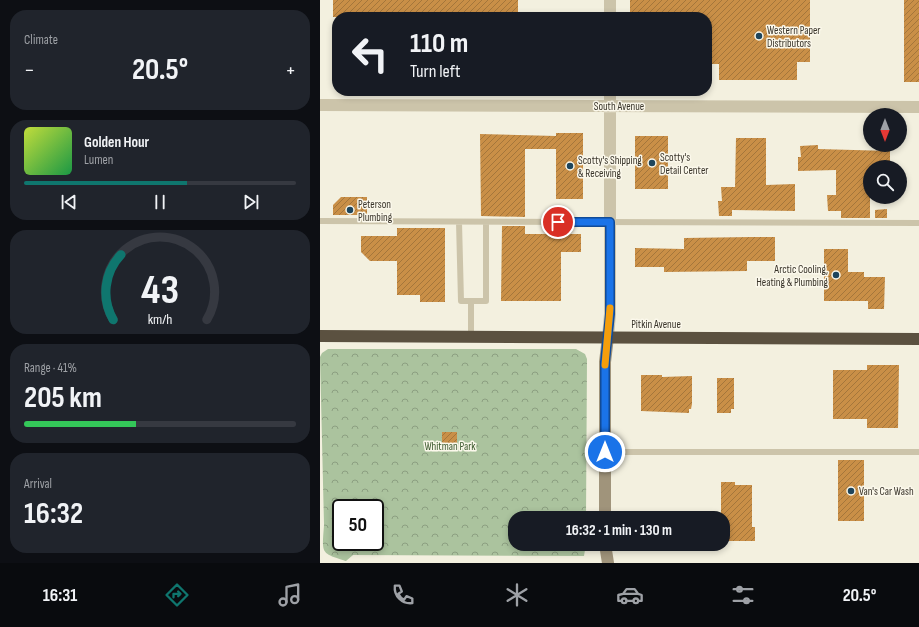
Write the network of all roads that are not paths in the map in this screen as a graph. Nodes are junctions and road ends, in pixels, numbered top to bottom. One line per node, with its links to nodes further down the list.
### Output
1 (610, 0): 2 (street)
2 (610, 12)
3 (610, 96): 5 (street)
4 (320, 104): 5 (street, South Avenue)
5 (610, 106): 6 (street, South Avenue); 9 (street)
6 (919, 107)
7 (320, 221): 8 (lane)
8 (459, 222): 10 (lane); 12 (lane)
9 (610, 222): 10 (lane); 11 (lane); 15 (street)
10 (486, 223): 12 (lane)
11 (919, 223)
12 (472, 301): 14 (lane)
13 (320, 336): 14 (highway, Pitkin Avenue)
14 (471, 336): 15 (highway, Pitkin Avenue)
15 (608, 337): 16 (highway, Pitkin Avenue); 17 (main road)
16 (919, 338)
17 (605, 452): 18 (lane); 19 (main road)
18 (919, 452)
19 (605, 511)
20 (606, 551): 21 (main road)
21 (608, 563)

